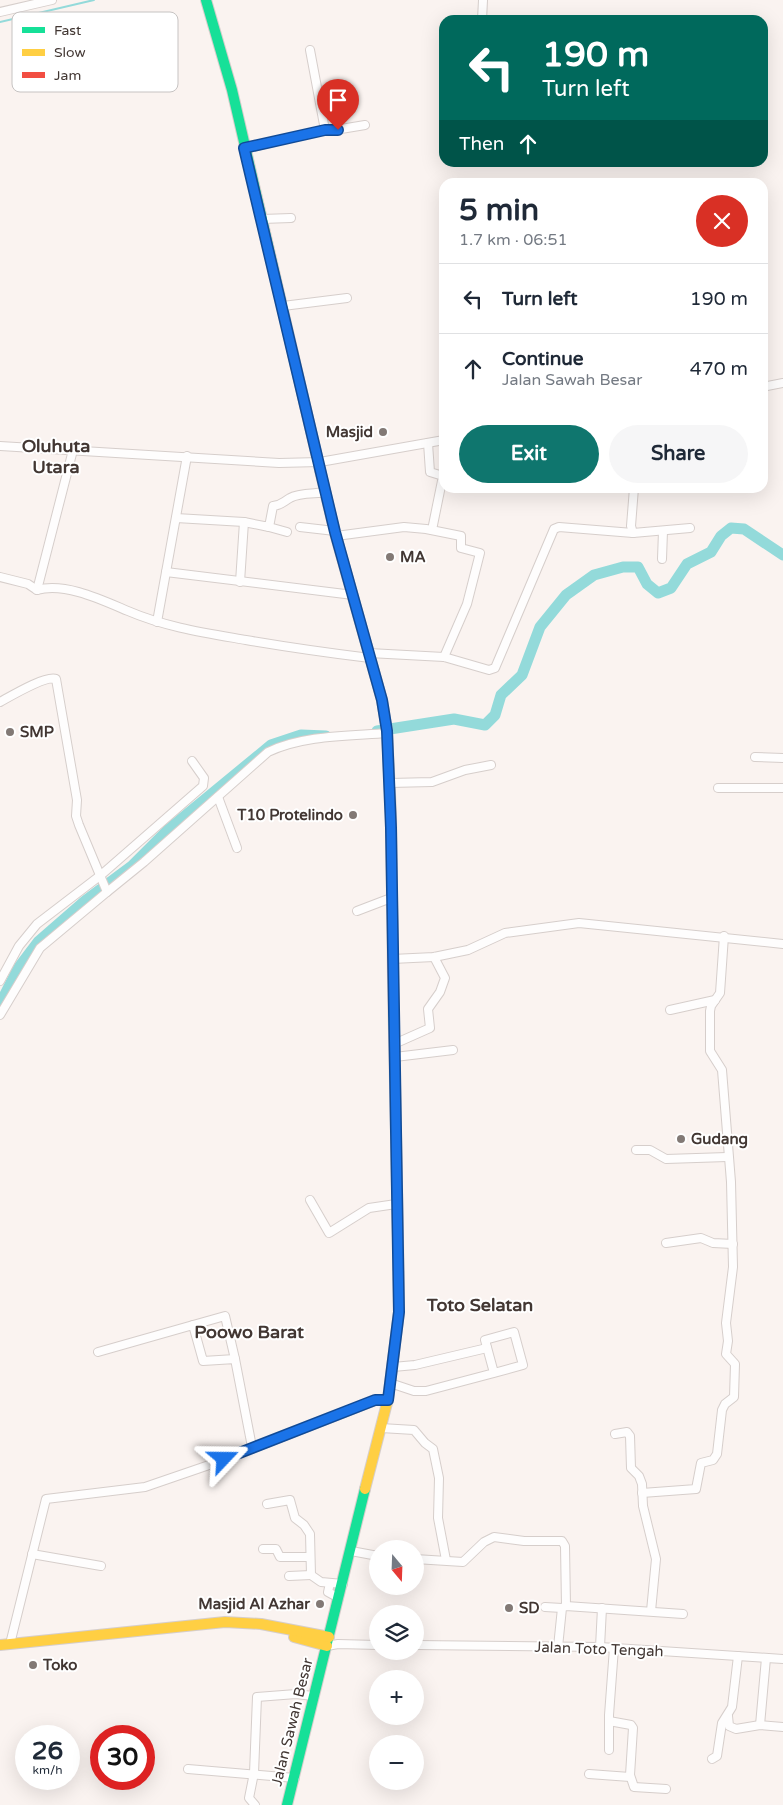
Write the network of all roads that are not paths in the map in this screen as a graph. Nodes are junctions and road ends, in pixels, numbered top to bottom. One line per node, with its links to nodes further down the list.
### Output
1 (52, 0): 4 (street)
2 (206, 0): 9 (main road)
3 (483, 0): 5 (street)
4 (0, 12)
5 (482, 15)
6 (310, 50): 8 (street)
7 (365, 125): 8 (street)
8 (325, 130): 9 (street)
9 (244, 148): 11 (main road)
10 (291, 218): 11 (street)
11 (262, 219): 13 (main road)
12 (347, 298): 13 (street)
13 (282, 306): 21 (main road)
14 (783, 383): 15 (street)
15 (768, 385)
16 (439, 441): 17 (street)
17 (428, 443): 21 (street); 22 (street)
18 (0, 446): 19 (street)
19 (73, 450): 20 (street); 40 (street)
20 (187, 456): 21 (street); 26 (street)
21 (320, 462): 23 (main road)
22 (439, 475)
23 (326, 492): 28 (street); 35 (main road)
24 (439, 492): 31 (street)
25 (633, 493): 34 (street)
26 (176, 518): 27 (street); 37 (street)
27 (244, 522): 28 (street); 39 (street)
28 (269, 527): 33 (street)
29 (300, 528): 35 (street)
30 (690, 528): 32 (street)
31 (432, 530): 35 (street); 44 (street)
32 (664, 531): 34 (street); 36 (street)
33 (287, 532)
34 (633, 533): 44 (street)
35 (336, 534): 41 (main road)
36 (662, 560)
37 (166, 572): 39 (street); 42 (street)
38 (0, 577): 40 (street)
39 (240, 582): 41 (street)
40 (37, 590): 42 (street)
41 (353, 595): 43 (main road)
42 (157, 622): 43 (street)
43 (370, 656): 44 (street); 46 (main road)
44 (444, 657)
45 (0, 702): 56 (street)
46 (387, 732): 51 (main road); 54 (street)
47 (754, 757): 48 (street)
48 (783, 758)
49 (192, 760): 56 (street)
50 (491, 765): 51 (street)
51 (390, 783): 58 (main road)
52 (718, 788): 53 (street)
53 (783, 788)
54 (218, 797): 55 (street); 57 (street)
55 (237, 848)
56 (101, 878): 57 (street); 64 (street)
57 (106, 890): 67 (street)
58 (391, 898): 59 (street); 63 (main road)
59 (357, 911)
60 (724, 936): 61 (street); 62 (street); 65 (street)
61 (783, 944)
62 (434, 958): 63 (street); 68 (street)
63 (392, 959): 68 (main road, Jalan Sawah Besar)
64 (0, 981)
65 (717, 999): 66 (street); 72 (street)
66 (670, 1010)
67 (0, 1015)
68 (394, 1044): 70 (main road, Jalan Sawah Besar)
69 (453, 1050): 70 (street)
70 (395, 1057): 74 (main road, Jalan Sawah Besar)
71 (636, 1150): 72 (street)
72 (728, 1157): 76 (street)
73 (310, 1200): 74 (street)
74 (396, 1204): 81 (main road, Jalan Sawah Besar)
75 (666, 1243): 76 (street)
76 (733, 1244): 88 (street)
77 (193, 1325): 79 (street); 80 (street); 80 (street)
78 (486, 1348): 81 (street); 82 (street); 82 (street)
79 (98, 1352)
80 (235, 1359): 87 (street)
81 (393, 1367): 83 (main road, Jalan Sawah Besar)
82 (494, 1373): 83 (street)
83 (390, 1383): 84 (main road, Jalan Sawah Besar)
84 (388, 1400): 85 (main road, Jalan Sawah Besar); 87 (street)
85 (381, 1428): 91 (main road, Jalan Sawah Besar); 96 (street)
86 (615, 1434): 88 (street)
87 (252, 1447): 92 (street)
88 (642, 1494): 106 (street)
89 (267, 1504): 94 (street)
90 (263, 1549): 94 (street)
91 (351, 1551): 93 (street); 101 (main road, Jalan Sawah Besar)
92 (32, 1554): 97 (street); 110 (street)
93 (369, 1554)
94 (309, 1557): 99 (street)
95 (424, 1559): 96 (street)
96 (446, 1560): 104 (street)
97 (101, 1566)
98 (289, 1576): 99 (street)
99 (311, 1576): 100 (street)
100 (330, 1583): 101 (street); 102 (street)
101 (343, 1584): 102 (main road, Jalan Sawah Besar)
102 (339, 1598): 109 (main road, Jalan Sawah Besar)
103 (545, 1607): 104 (street)
104 (564, 1607): 105 (street); 113 (street)
105 (602, 1608): 106 (street); 114 (street)
106 (651, 1611): 107 (street)
107 (683, 1614)
108 (236, 1625): 109 (main road); 110 (main road); 116 (main road)
109 (328, 1642): 111 (street); 120 (main road, Jalan Sawah Besar)
110 (5, 1644)
111 (369, 1645)
112 (424, 1645): 113 (street, Jalan Toto Tengah)
113 (558, 1647): 114 (street, Jalan Toto Tengah)
114 (600, 1648): 115 (street, Jalan Toto Tengah)
115 (614, 1648): 117 (street, Jalan Toto Tengah); 122 (street)
116 (0, 1650)
117 (738, 1656): 118 (street, Jalan Toto Tengah); 121 (street)
118 (766, 1658): 119 (street, Jalan Toto Tengah); 123 (street)
119 (783, 1659)
120 (313, 1696): 128 (street); 131 (main road, Jalan Sawah Besar)
121 (728, 1716): 123 (street); 126 (street)
122 (609, 1721): 125 (street); 130 (street)
123 (760, 1725): 124 (street)
124 (783, 1727)
125 (609, 1750)
126 (712, 1759)
127 (188, 1769): 128 (street)
128 (254, 1773): 131 (street); 133 (street)
129 (589, 1774): 130 (street)
130 (630, 1777): 132 (street)
131 (295, 1778): 134 (main road, Jalan Sawah Besar)
132 (666, 1789)
133 (255, 1805)
134 (287, 1805)

